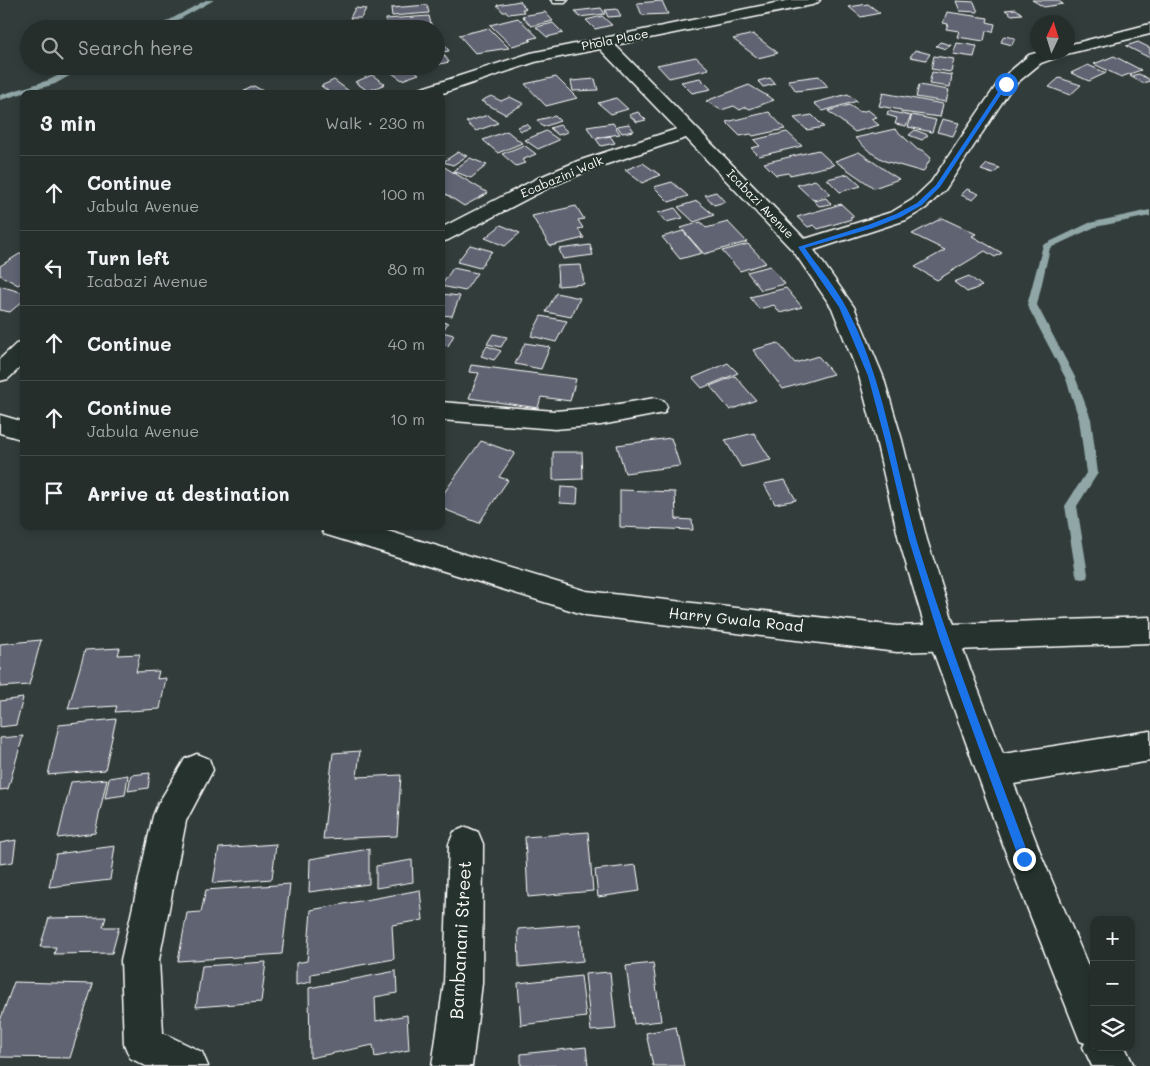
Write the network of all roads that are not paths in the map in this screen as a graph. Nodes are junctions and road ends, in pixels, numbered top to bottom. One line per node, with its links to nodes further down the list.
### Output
1 (812, 0): 3 (street, Phola Place)
2 (1150, 29): 4 (street)
3 (603, 42): 6 (street, Phola Place); 7 (street, Icabazi Avenue)
4 (1075, 48)
5 (1034, 60): 9 (street)
6 (434, 90)
7 (689, 131): 8 (street, Ecabazini Walk); 9 (street, Icabazi Avenue)
8 (445, 234)
9 (801, 247): 18 (street, Icabazi Avenue)
10 (20, 354): 11 (street)
11 (0, 373)
12 (655, 407): 13 (street)
13 (445, 411)
14 (0, 424): 15 (street)
15 (20, 430)
16 (347, 530): 18 (street, Harry Gwala Road)
17 (1150, 630): 18 (street, Harry Gwala Road)
18 (943, 637): 21 (street, Icabazi Avenue)
19 (1150, 746): 21 (street)
20 (197, 770): 25 (street)
21 (992, 772): 23 (street, Icabazi Avenue)
22 (466, 844): 26 (street, Bambanani Street)
23 (1090, 1017)
24 (1105, 1051): 27 (street)
25 (188, 1066)
26 (452, 1066)
27 (1114, 1066)

